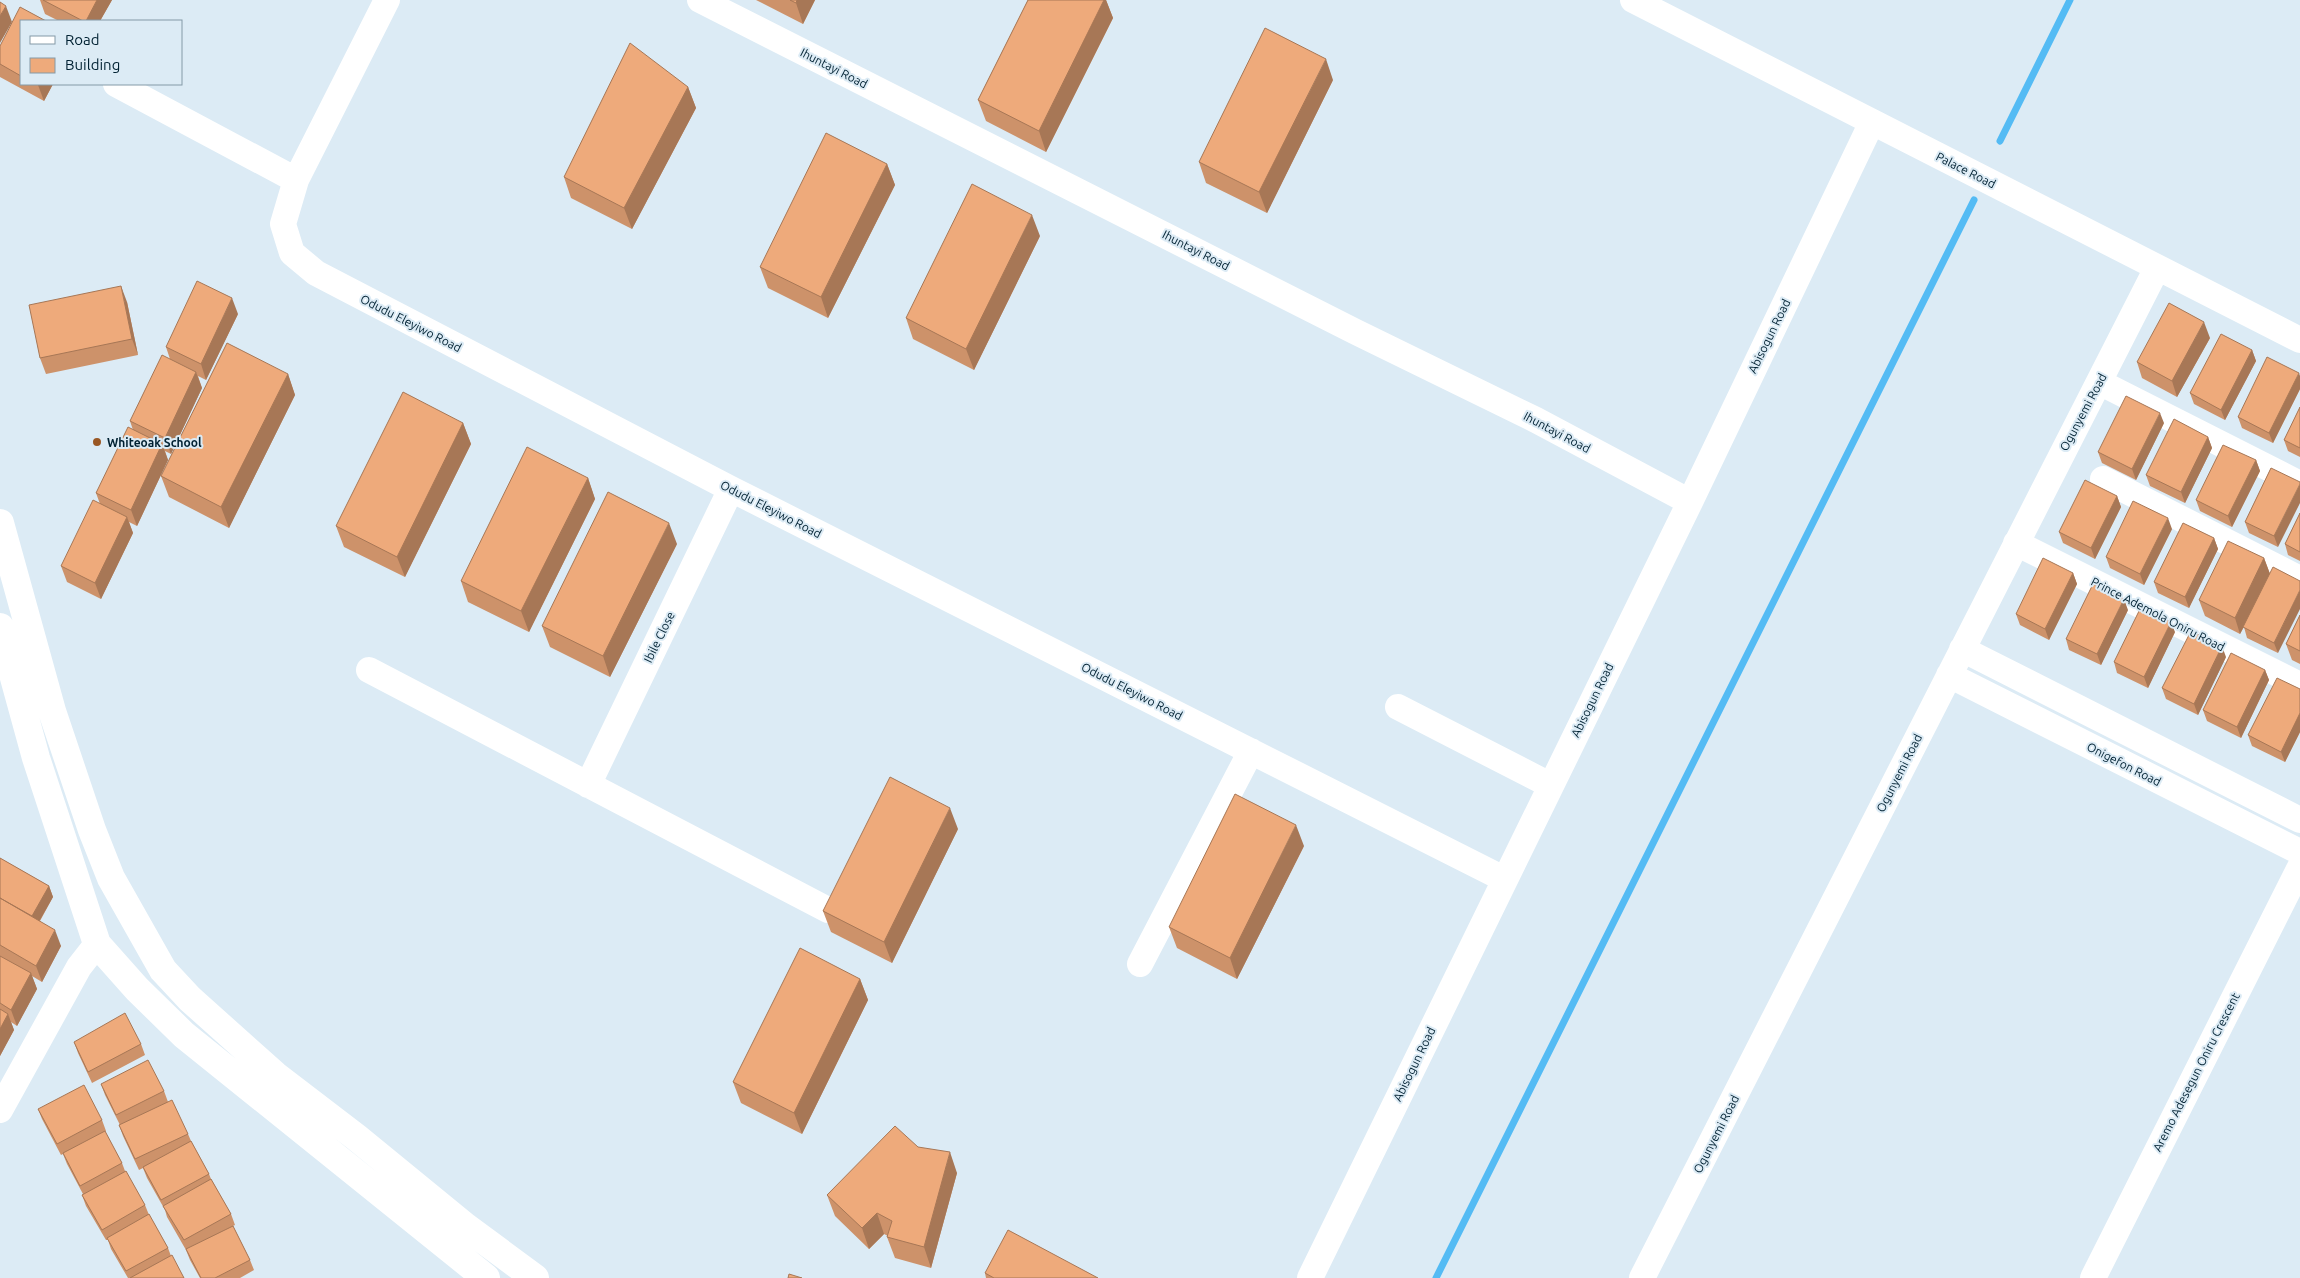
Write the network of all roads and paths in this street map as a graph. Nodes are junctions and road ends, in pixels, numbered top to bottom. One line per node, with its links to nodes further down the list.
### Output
1 (387, 0): 6 (street, Odudu Eleyiwo Road)
2 (700, 0): 13 (street, Ihuntayi Road)
3 (1633, 0): 5 (street, Palace Road)
4 (118, 85): 6 (street)
5 (1872, 122): 7 (street, Palace Road); 13 (street, Abisogun Road)
6 (296, 180): 12 (street, Odudu Eleyiwo Road)
7 (2157, 268): 8 (street, Palace Road); 9 (street, Ogunyemi Road)
8 (2300, 340)
9 (2099, 382): 11 (street); 15 (street, Ogunyemi Road)
10 (2103, 479): 16 (street)
11 (2300, 484)
12 (731, 489): 23 (street, Odudu Eleyiwo Road); 24 (street, Ibile Close)
13 (1690, 502): 25 (street, Abisogun Road)
14 (0, 523): 35 (street)
15 (2016, 543): 18 (street, Ogunyemi Road); 21 (street, Prince Ademola Oniru Road)
16 (2300, 579)
17 (0, 627): 31 (street)
18 (1962, 649): 20 (street, Ogunyemi Road); 26 (street)
19 (369, 670): 24 (street)
20 (1949, 675): 27 (street, Onigefon Road); 37 (street, Ogunyemi Road)
21 (2300, 685)
22 (1398, 706): 25 (street)
23 (1251, 751): 29 (street, Odudu Eleyiwo Road); 32 (street)
24 (588, 784): 30 (street)
25 (1550, 785): 29 (street, Abisogun Road)
26 (2300, 820)
27 (2300, 852)
28 (2300, 867): 38 (street, Aremo Adesegun Oniru Crescent)
29 (1504, 879): 36 (street, Abisogun Road)
30 (828, 910)
31 (97, 944): 33 (street); 34 (street)
32 (1140, 964)
33 (0, 1110)
34 (486, 1278)
35 (535, 1278)
36 (1310, 1278)
37 (1642, 1278)
38 (2093, 1278)

